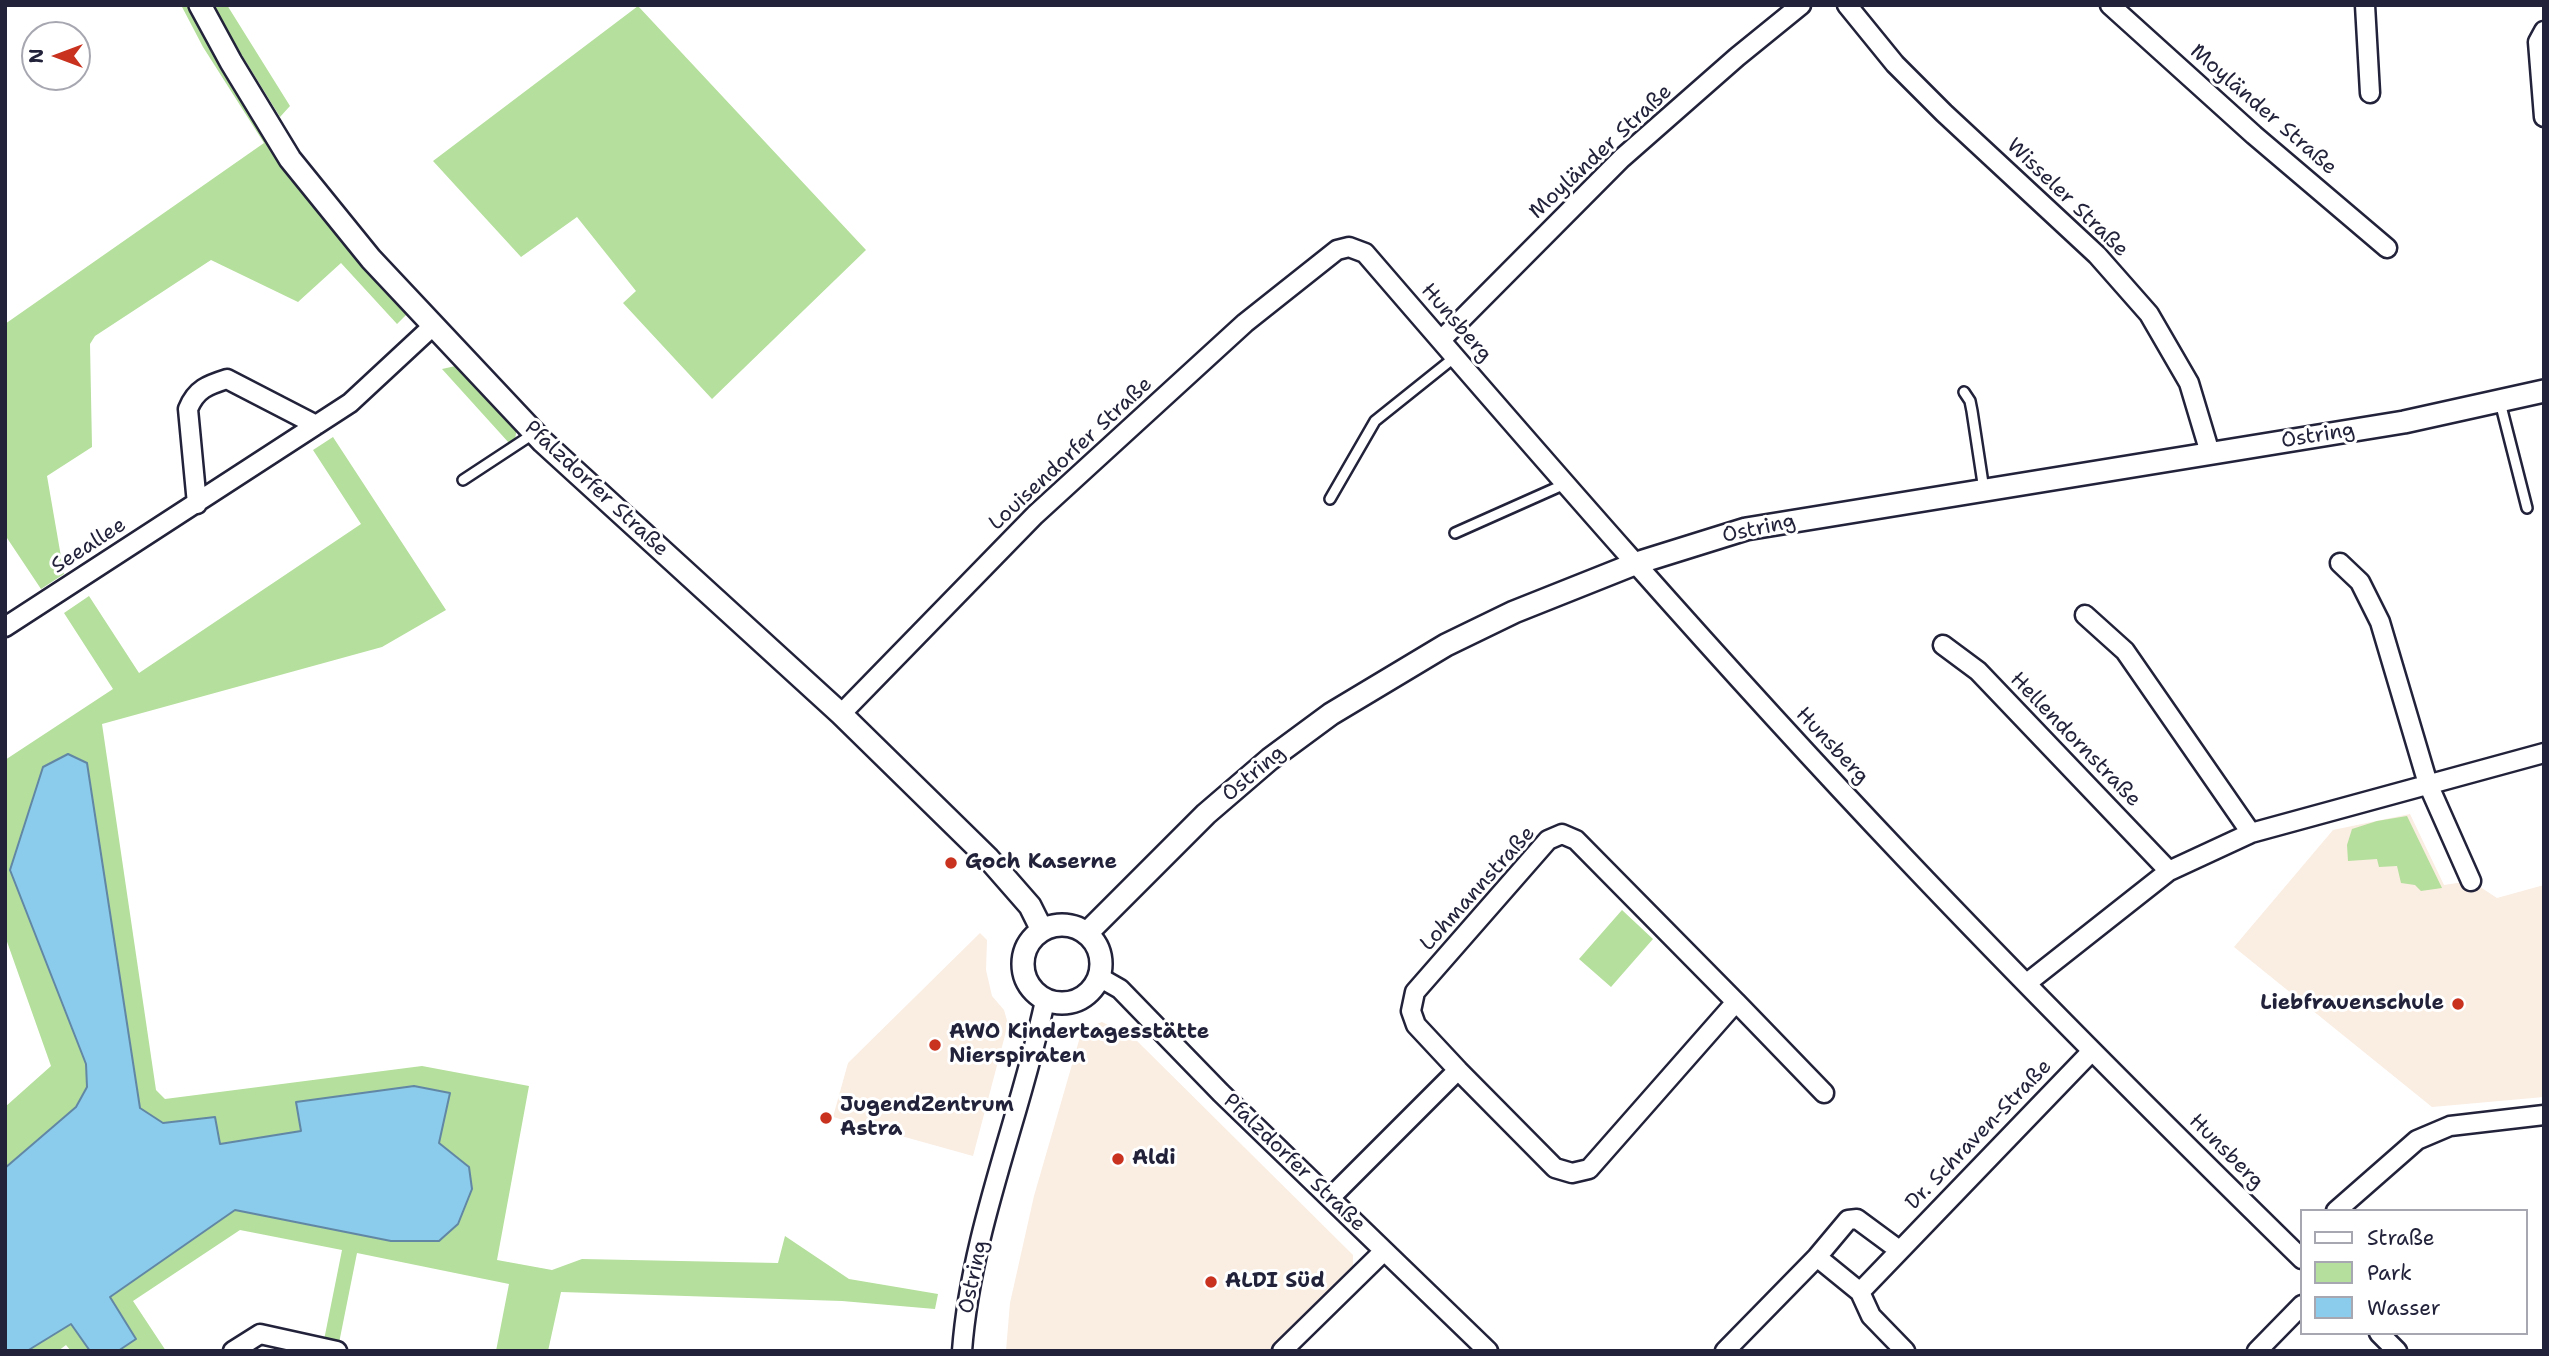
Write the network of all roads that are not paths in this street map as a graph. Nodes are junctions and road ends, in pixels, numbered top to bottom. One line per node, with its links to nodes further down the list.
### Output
1 (200, 5): 11 (street, Pfalzdorfer Straße)
2 (1801, 5): 12 (street, Moyländer Straße)
3 (1847, 5): 19 (street, Wisseler Straße)
4 (2110, 5): 10 (street, Moyländer Straße)
5 (2365, 5): 7 (street)
6 (2544, 31): 8 (street)
7 (2370, 93)
8 (2544, 117)
9 (1349, 247): 12 (street, Hunsberg); 32 (street, Louisendorfer Straße)
10 (2387, 248)
11 (434, 325): 17 (street, Seeallee); 18 (street, Pfalzdorfer Straße)
12 (1441, 340): 13 (street, Hunsberg)
13 (1455, 357): 21 (street, Hunsberg); 23 (lane)
14 (2544, 391): 16 (street, Ostring)
15 (1964, 393): 22 (lane)
16 (2500, 402): 19 (street, Ostring); 25 (lane)
17 (316, 425): 24 (street, Seeallee); 24 (street)
18 (535, 433): 20 (lane); 32 (street, Pfalzdorfer Straße)
19 (2210, 453): 22 (street, Ostring)
20 (463, 480)
21 (1567, 483): 26 (lane); 27 (street, Hunsberg)
22 (1984, 490): 27 (street, Ostring)
23 (1329, 499)
24 (197, 503): 30 (street, Seeallee)
25 (2527, 508)
26 (1455, 533)
27 (1637, 562): 39 (street, Ostring); 41 (street, Hunsberg)
28 (2340, 563): 34 (street)
29 (2085, 615): 35 (street)
30 (5, 627)
31 (1942, 645): 36 (street, Hellendornstraße)
32 (841, 715): 38 (street, Pfalzdorfer Straße)
33 (2544, 753): 34 (street)
34 (2428, 784): 35 (street); 37 (street)
35 (2251, 833): 36 (street)
36 (2169, 872): 41 (street)
37 (2471, 881)
38 (1042, 930): 39 (street); 42 (street)
39 (1087, 933): 40 (street)
40 (1099, 977): 42 (street); 48 (street, Pfalzdorfer Straße)
41 (2027, 983): 44 (street, Hunsberg)
42 (1045, 1001): 59 (street, Ostring)
43 (1736, 1002): 45 (street, Lohmannstraße); 45 (street, Lohmannstraße); 46 (street, Lohmannstraße)
44 (2092, 1051): 50 (street, Dr. Schraven-Straße); 51 (street, Hunsberg)
45 (1458, 1070): 48 (street)
46 (1824, 1093)
47 (2544, 1115): 49 (street)
48 (1331, 1197): 52 (street, Pfalzdorfer Straße)
49 (2338, 1209)
50 (1899, 1250): 53 (street); 54 (street, Dr. Schraven-Straße)
51 (2299, 1250)
52 (1384, 1251): 60 (street); 61 (street, Pfalzdorfer Straße)
53 (1817, 1256): 54 (street); 62 (street)
54 (1860, 1292): 63 (street)
55 (2300, 1307): 64 (street)
56 (2381, 1335): 65 (street)
57 (233, 1351): 58 (street)
58 (337, 1351)
59 (962, 1351)
60 (1282, 1351)
61 (1488, 1351)
62 (1726, 1351)
63 (1905, 1351)
64 (2257, 1351)
65 (2397, 1351)

